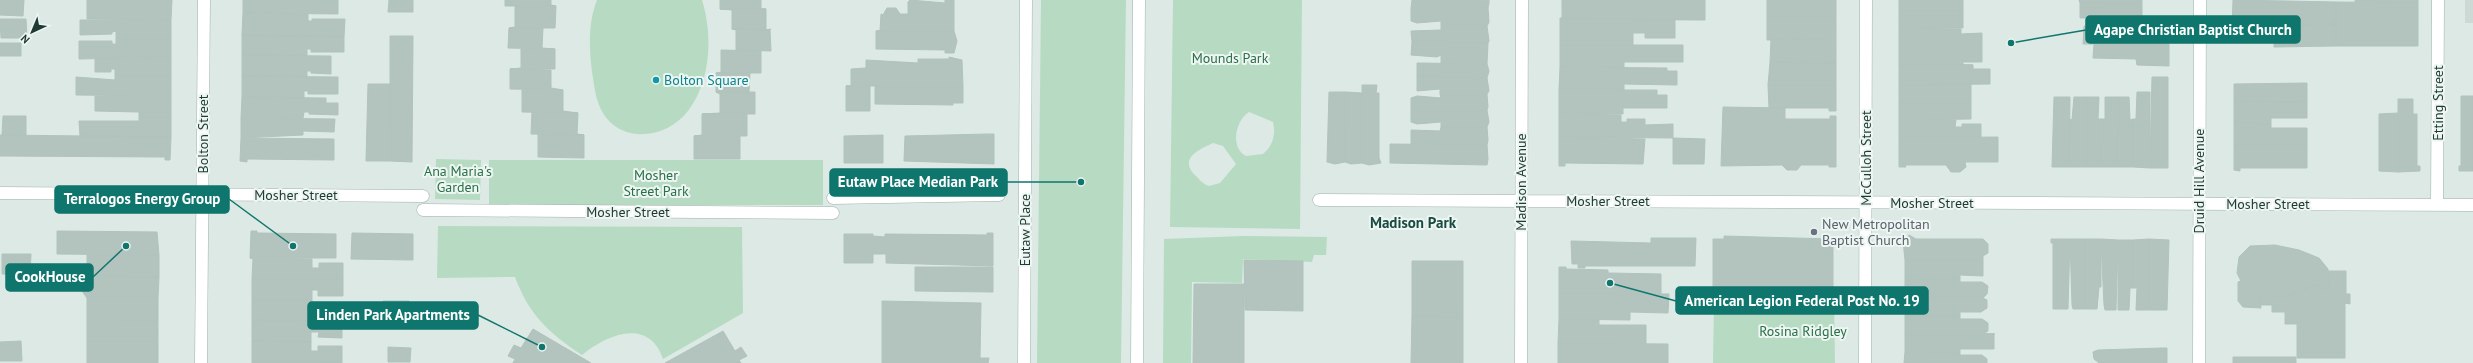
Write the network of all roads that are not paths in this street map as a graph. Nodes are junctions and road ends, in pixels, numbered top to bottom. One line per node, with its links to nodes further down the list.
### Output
1 (204, 0): 9 (street, Bolton Street)
2 (1026, 0): 22 (street, Eutaw Place)
3 (1139, 0): 23 (street)
4 (1522, 0): 14 (street, Madison Avenue)
5 (1866, 0): 15 (street, McCulloh Street)
6 (2200, 0): 16 (street, Druid Hill Avenue)
7 (2438, 0): 17 (street, Etting Street)
8 (0, 193): 9 (street, Mosher Street)
9 (202, 195): 11 (street, Mosher Street); 21 (street, Bolton Street)
10 (999, 195): 12 (street)
11 (423, 196)
12 (833, 198)
13 (1319, 200): 14 (street, Mosher Street)
14 (1521, 201): 15 (street, Mosher Street); 24 (street, Madison Avenue)
15 (1866, 202): 16 (street, Mosher Street); 25 (street, McCulloh Street)
16 (2199, 204): 17 (street, Mosher Street); 26 (street, Druid Hill Avenue)
17 (2437, 205): 18 (street, Mosher Street)
18 (2473, 205)
19 (423, 210): 20 (street, Mosher Street)
20 (833, 213)
21 (201, 363)
22 (1024, 363)
23 (1137, 363)
24 (1521, 363)
25 (1865, 363)
26 (2200, 363)

